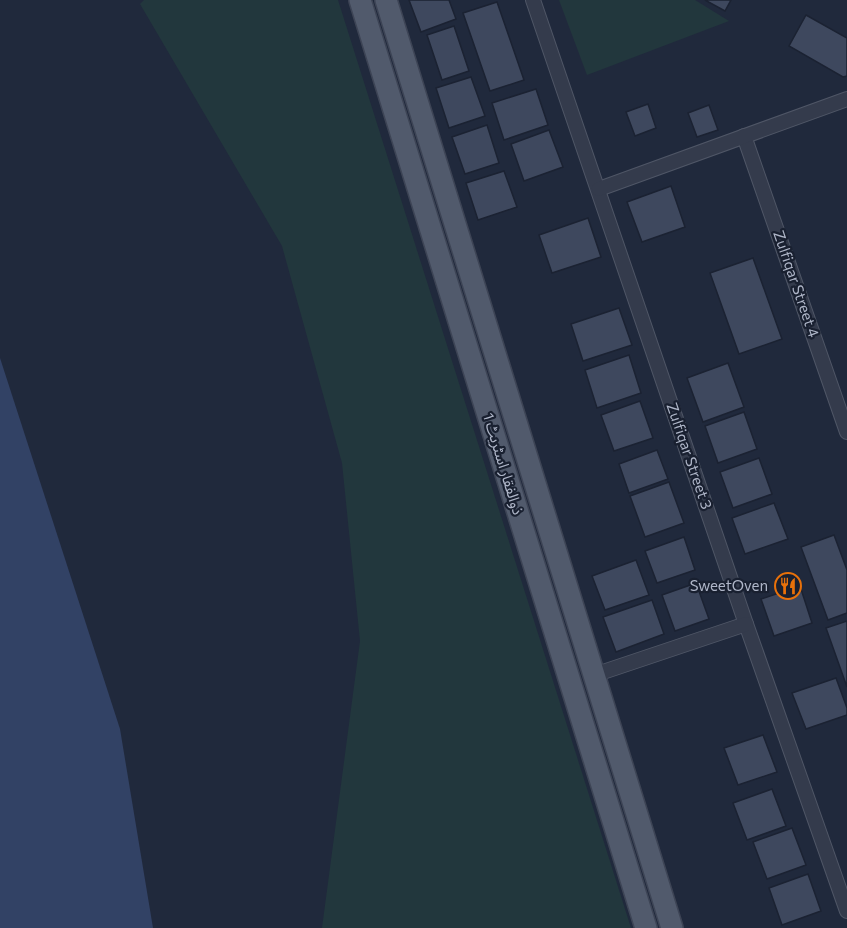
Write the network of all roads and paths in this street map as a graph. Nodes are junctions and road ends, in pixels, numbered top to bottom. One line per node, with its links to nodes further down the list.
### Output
1 (360, 0): 11 (main road, ذوالفقار اسٹریٹ 1)
2 (386, 0): 9 (main road, ذوالفقار اسٹریٹ 1)
3 (533, 0): 6 (street, Zulfiqar Street 3)
4 (847, 99): 5 (street)
5 (744, 135): 6 (street); 7 (street, Zulfiqar Street 4)
6 (599, 189): 8 (street, Zulfiqar Street 3)
7 (847, 432)
8 (746, 624): 9 (street); 10 (street, Zulfiqar Street 3)
9 (594, 675): 12 (main road, ذوالفقار اسٹریٹ 1)
10 (847, 911)
11 (646, 928)
12 (672, 928)

